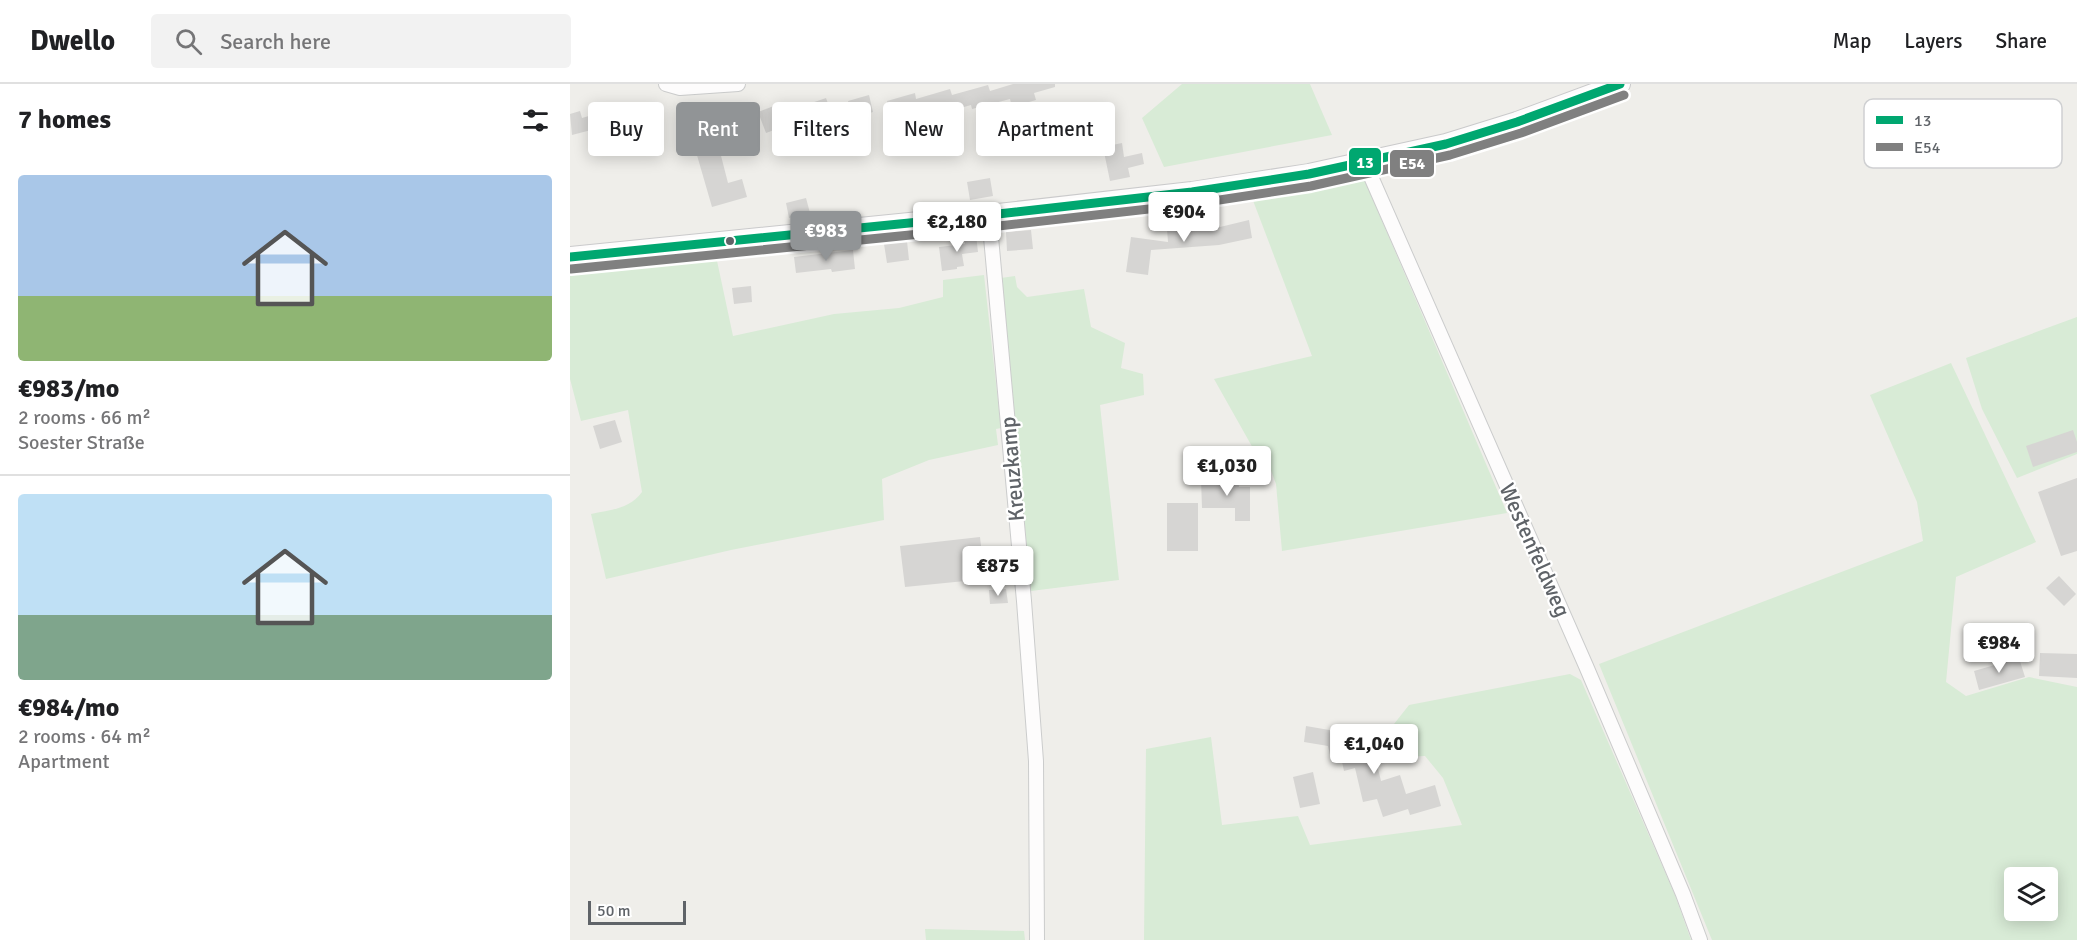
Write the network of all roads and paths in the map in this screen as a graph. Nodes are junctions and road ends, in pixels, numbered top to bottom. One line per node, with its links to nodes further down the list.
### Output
1 (738, 84): 3 (street)
2 (1620, 84): 4 (main road)
3 (667, 85)
4 (1365, 163): 5 (main road); 8 (street, Westenfeldweg)
5 (989, 215): 6 (main road); 7 (street, Kreuzkamp)
6 (570, 257)
7 (1037, 940)
8 (1700, 940)

